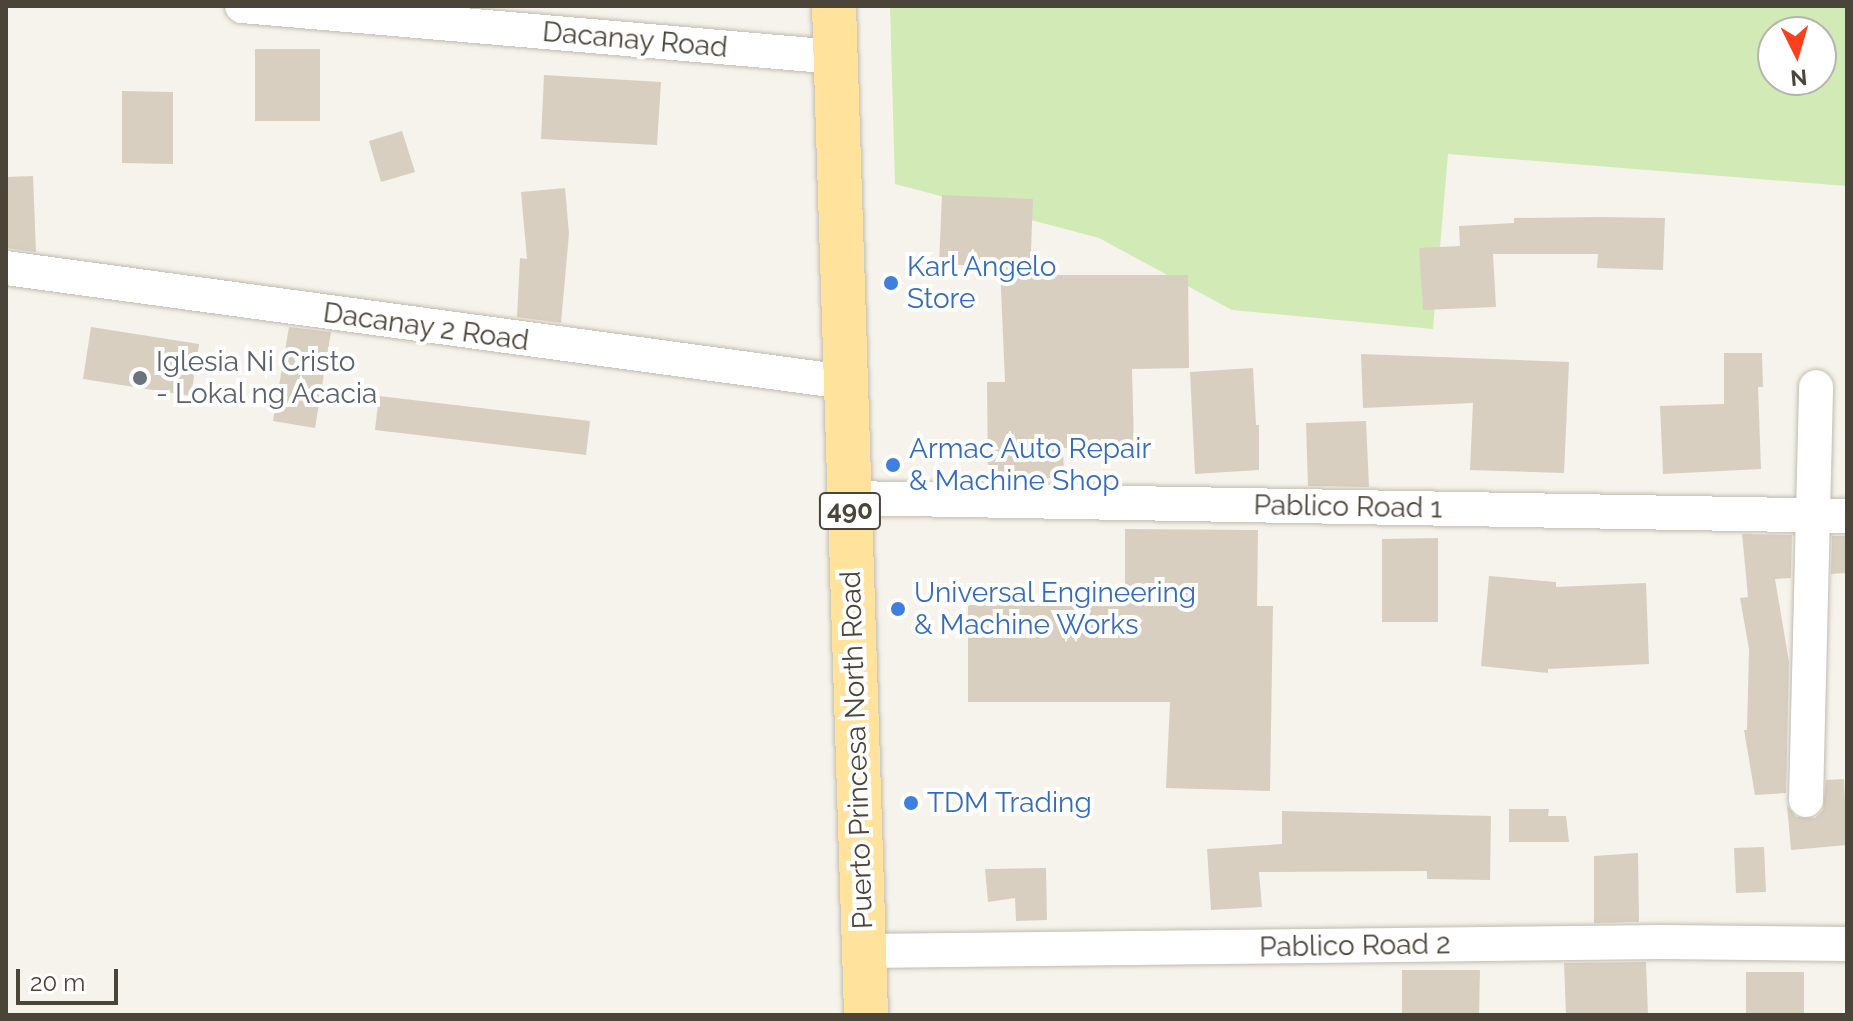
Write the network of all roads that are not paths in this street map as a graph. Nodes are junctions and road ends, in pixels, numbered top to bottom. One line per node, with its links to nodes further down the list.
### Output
1 (242, 6): 3 (street, Dacanay Road)
2 (834, 6): 3 (main road, Puerto Princesa North Road / 490)
3 (836, 57): 5 (main road, Puerto Princesa North Road / 490)
4 (6, 268): 5 (street, Dacanay 2 Road)
5 (845, 382): 7 (main road, Puerto Princesa North Road / 490)
6 (1816, 387): 8 (street)
7 (849, 498): 8 (street, Pablico Road 1); 11 (main road, Puerto Princesa North Road / 490)
8 (1830, 516): 9 (street)
9 (1806, 800)
10 (1847, 944): 11 (street, Pablico Road 2)
11 (863, 951): 12 (main road, Puerto Princesa North Road / 490)
12 (866, 1015)

